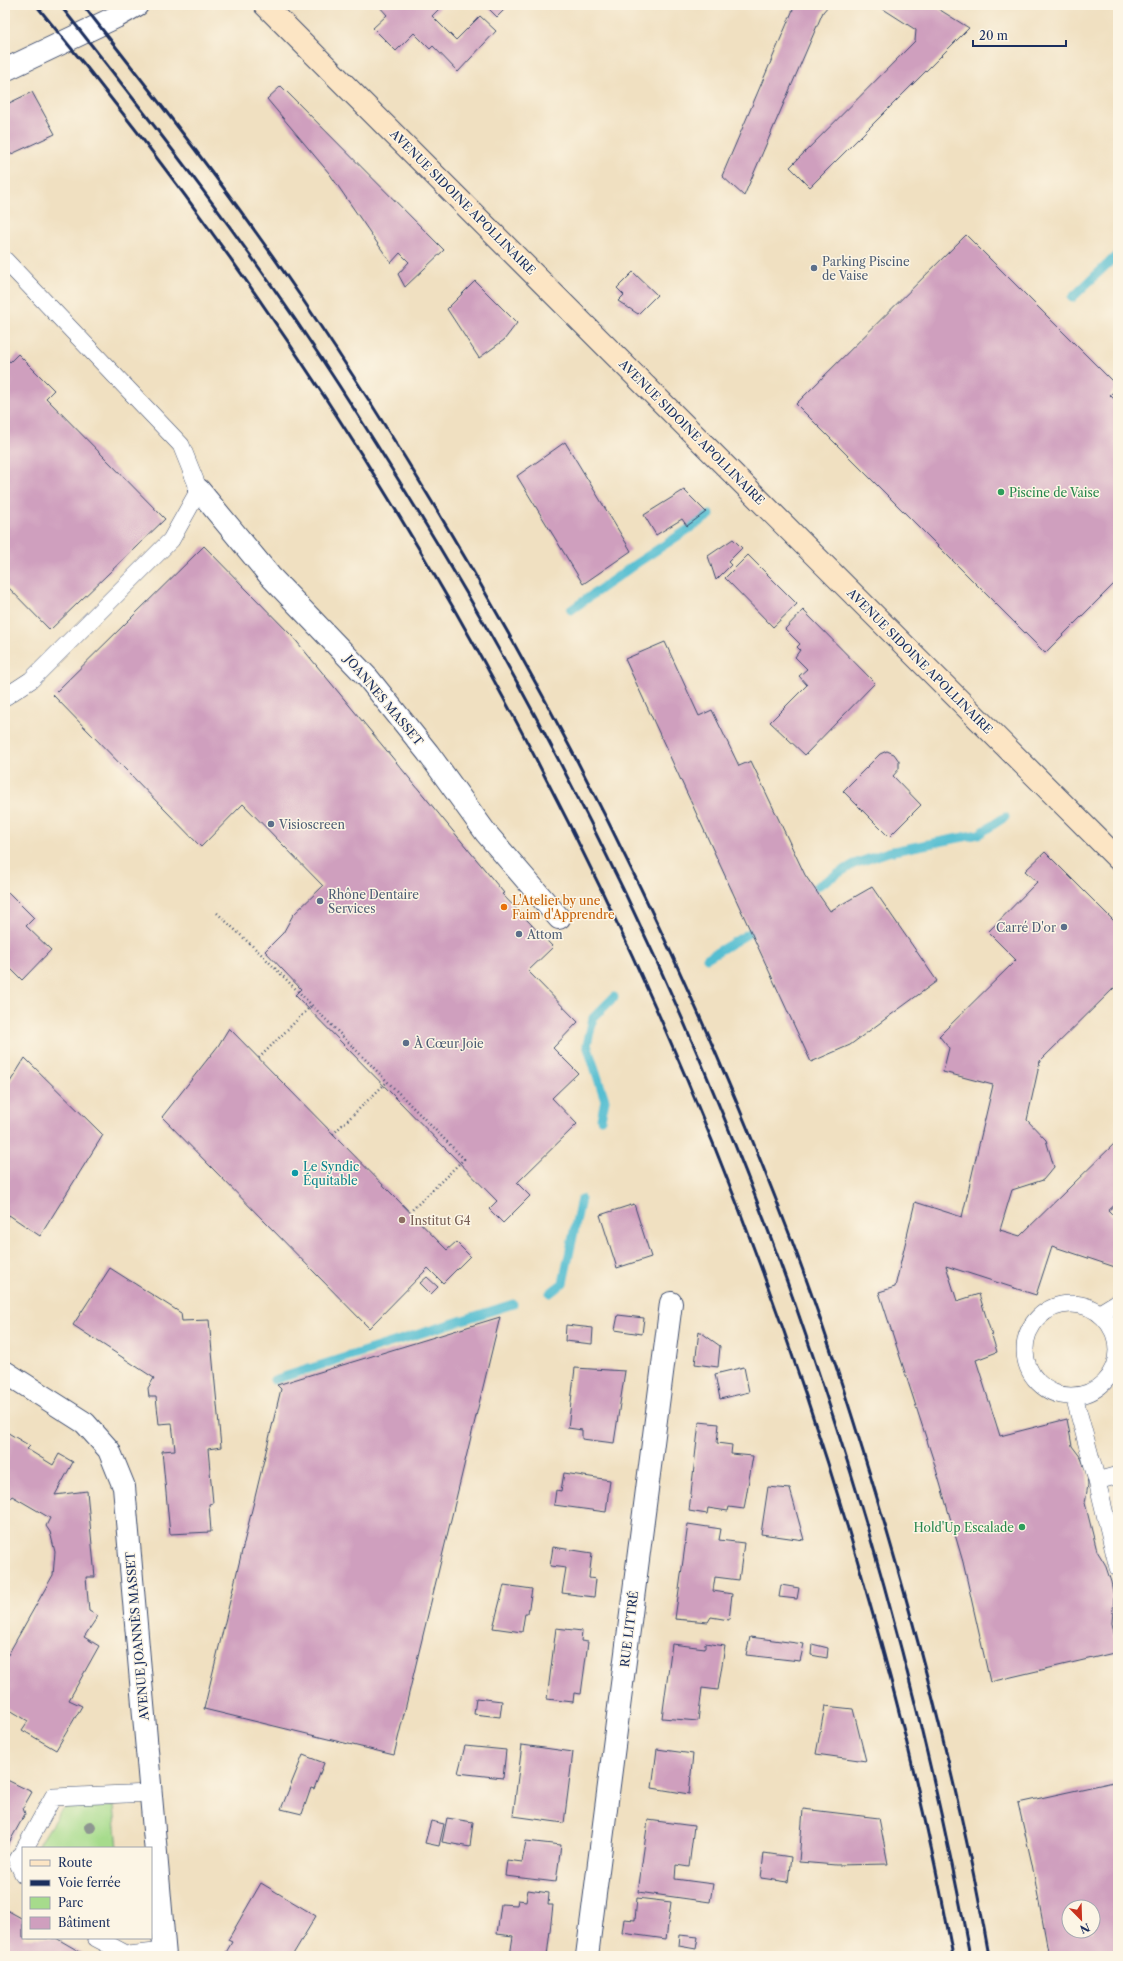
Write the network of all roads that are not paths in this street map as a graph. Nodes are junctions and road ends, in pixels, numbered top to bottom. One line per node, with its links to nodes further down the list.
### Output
1 (137, 5): 3 (street)
2 (265, 5): 7 (main road, AVENUE SIDOINE APOLLINAIRE)
3 (5, 70)
4 (5, 260): 5 (lane)
5 (199, 490): 6 (lane); 8 (street, JOANNES MASSET)
6 (5, 697)
7 (1118, 859)
8 (559, 918)
9 (1118, 1302): 11 (lane)
10 (671, 1303): 24 (street, RUE LITTRÉ)
11 (1100, 1313): 12 (lane); 14 (lane)
12 (1118, 1355): 14 (lane)
13 (5, 1372): 18 (street, AVENUE JOANNÈS MASSET)
14 (1074, 1396): 16 (lane)
15 (1118, 1475): 16 (lane)
16 (1097, 1481): 17 (lane)
17 (1118, 1568)
18 (151, 1793): 19 (lane); 23 (street, AVENUE JOANNÈS MASSET)
19 (26, 1847)
20 (22, 1853): 21 (lane)
21 (22, 1871)
22 (98, 1939): 23 (lane)
23 (165, 1953)
24 (587, 1956)

